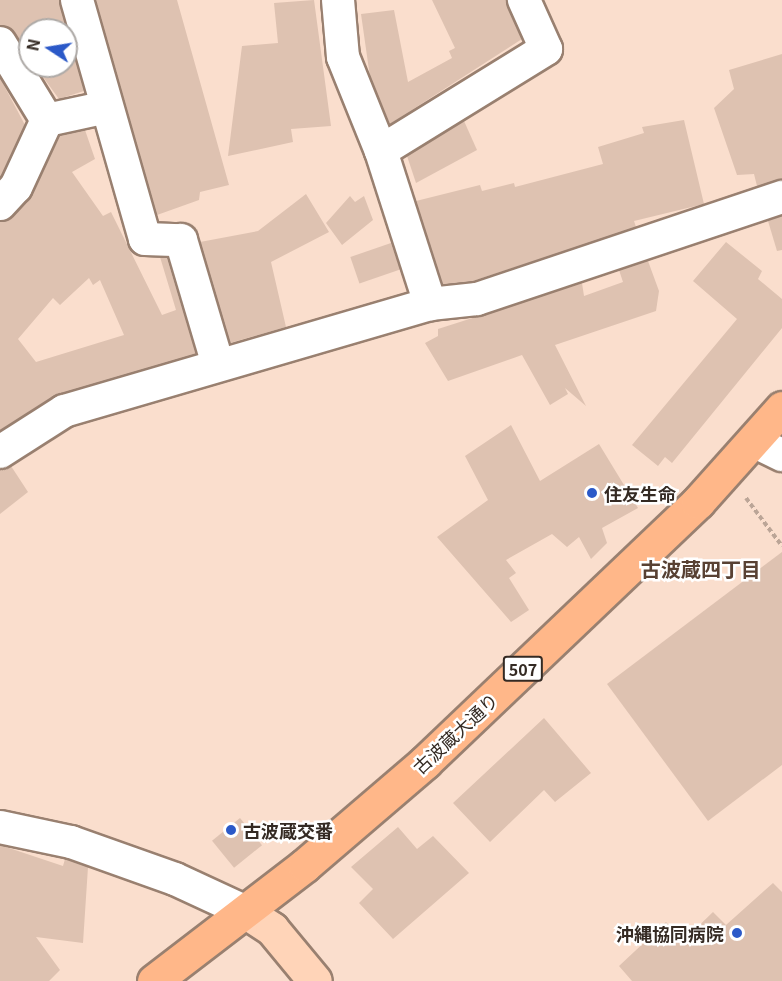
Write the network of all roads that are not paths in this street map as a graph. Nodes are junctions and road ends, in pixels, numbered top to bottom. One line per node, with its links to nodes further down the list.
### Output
1 (77, 0): 5 (street)
2 (338, 0): 7 (street)
3 (524, 0): 7 (street)
4 (0, 43): 6 (street)
5 (107, 107): 6 (street); 11 (street)
6 (47, 120): 9 (street)
7 (381, 151): 10 (street)
8 (782, 197): 10 (street)
9 (0, 204)
10 (430, 304): 11 (street)
11 (218, 365): 14 (street)
12 (782, 408): 13 (highway, 古波蔵大通り / 507)
13 (768, 448): 16 (highway, 古波蔵大通り / 507)
14 (0, 452)
15 (0, 827): 16 (street)
16 (246, 912): 17 (highway, 古波蔵大通り / 507); 18 (main road)
17 (154, 981)
18 (315, 981)

